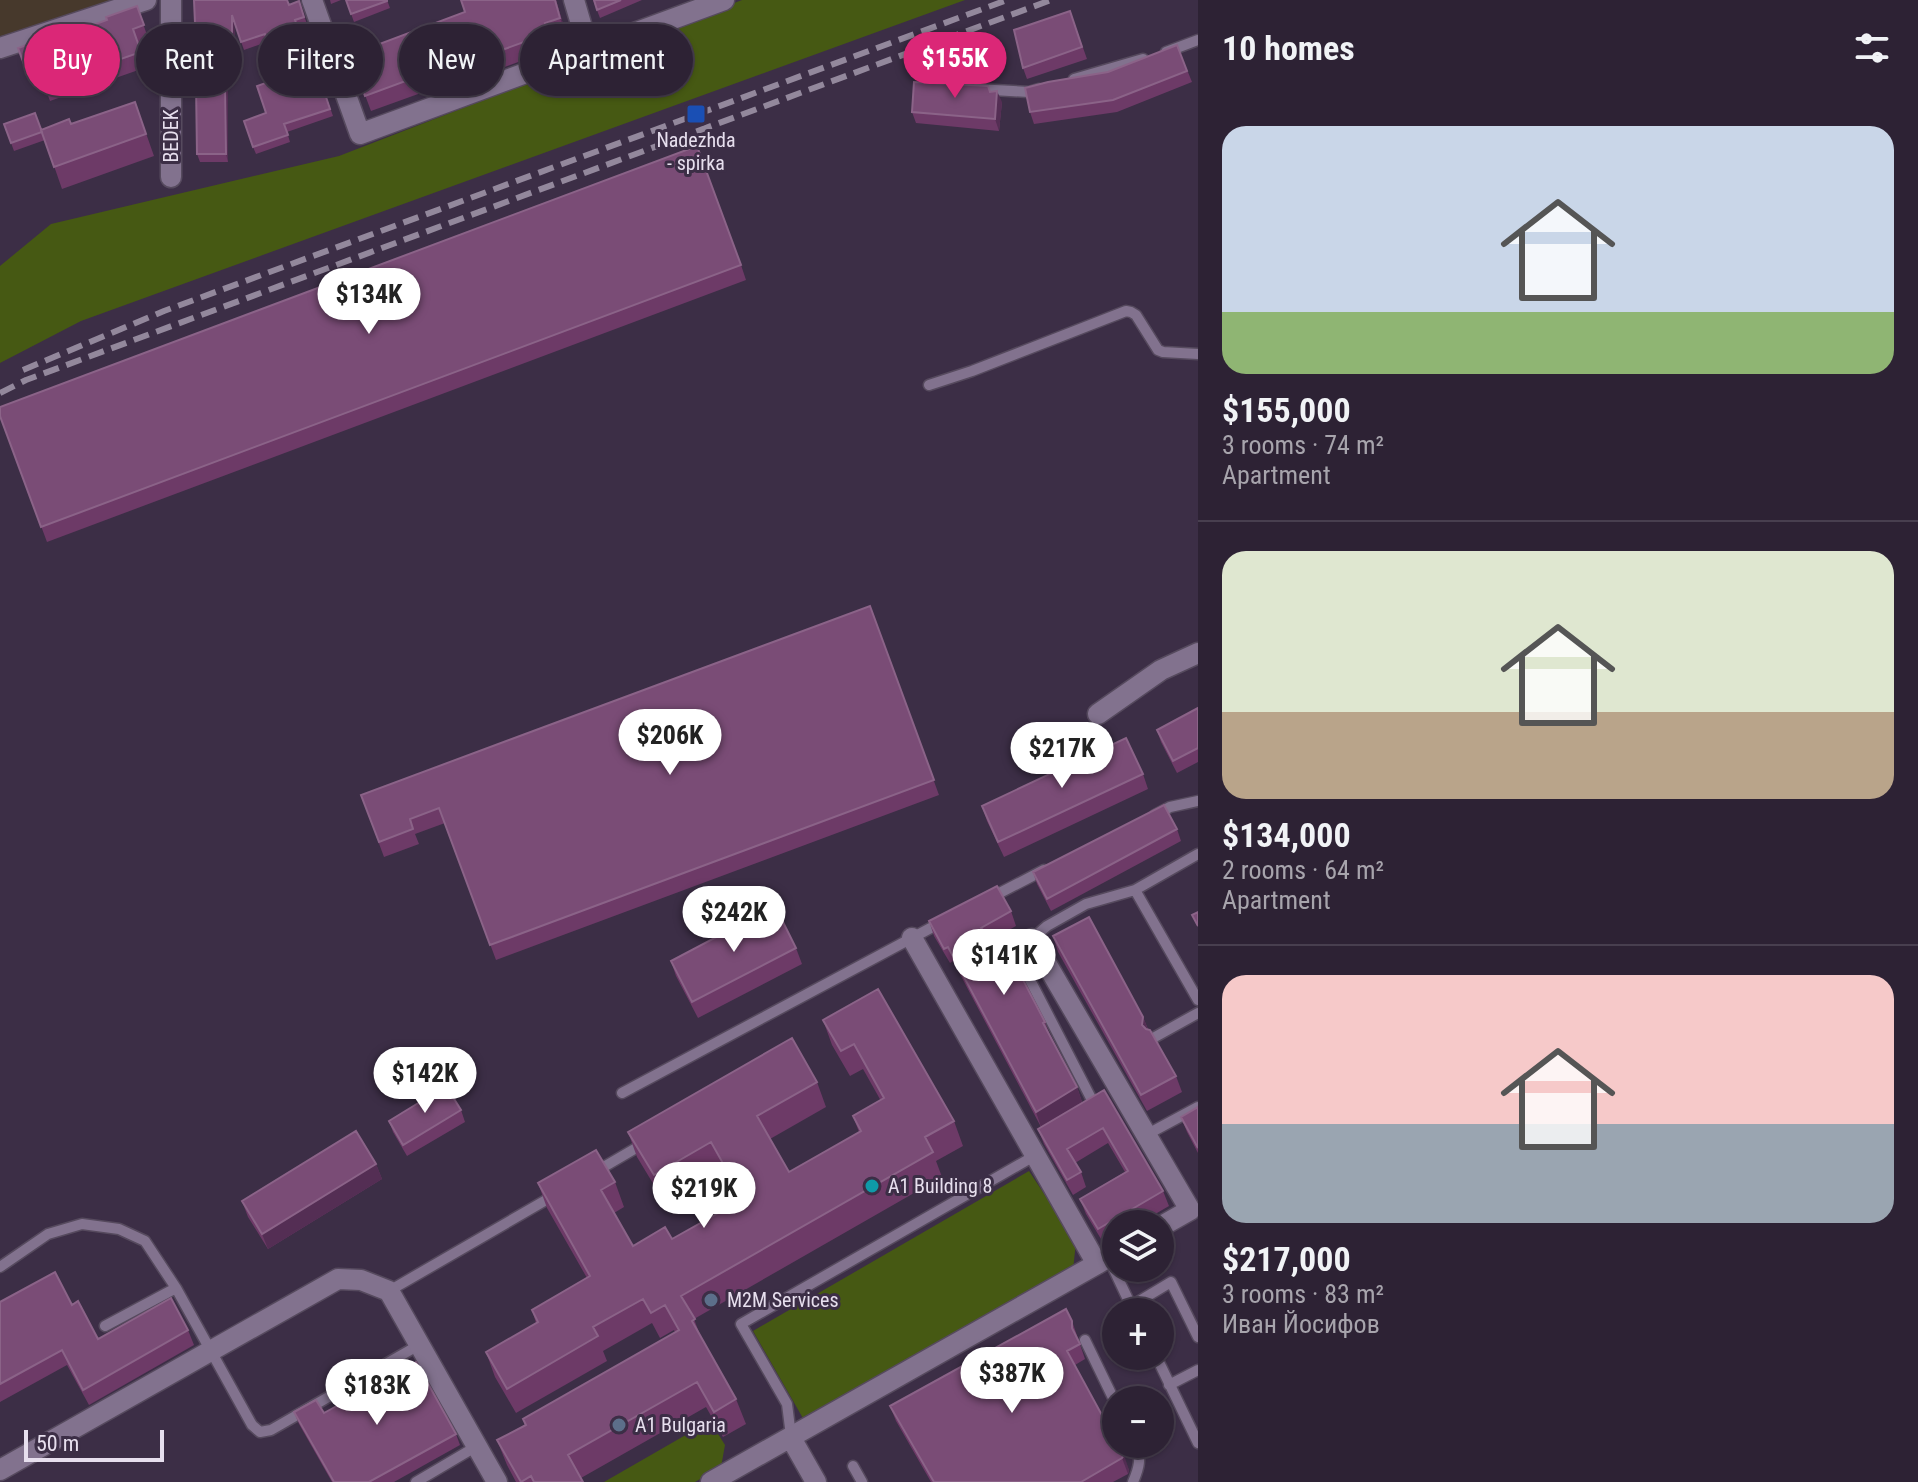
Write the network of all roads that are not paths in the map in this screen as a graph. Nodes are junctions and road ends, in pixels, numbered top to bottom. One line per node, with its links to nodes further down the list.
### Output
1 (146, 0): 9 (street)
2 (171, 0): 14 (street, BEDEK)
3 (312, 0): 10 (street)
4 (574, 0): 6 (street)
5 (724, 0): 7 (street)
6 (581, 24)
7 (660, 24)
8 (1198, 40): 11 (lane)
9 (0, 48)
10 (520, 76)
11 (1058, 83)
12 (970, 88): 13 (lane)
13 (1044, 88)
14 (171, 177)
15 (1198, 354): 16 (lane)
16 (929, 385)
17 (1198, 653): 18 (street)
18 (1098, 714)
19 (1198, 801): 20 (lane)
20 (1142, 821)
21 (1198, 854): 23 (lane)
22 (1060, 862): 24 (lane)
23 (1135, 890): 27 (lane); 28 (lane)
24 (979, 903)
25 (952, 917): 26 (lane)
26 (912, 938): 31 (lane); 36 (street)
27 (1021, 941): 33 (lane); 34 (street)
28 (1198, 1000)
29 (1198, 1013): 30 (lane)
30 (1155, 1037)
31 (622, 1093)
32 (1198, 1107): 34 (lane)
33 (1081, 1112)
34 (1146, 1135): 39 (street)
35 (646, 1142): 37 (lane)
36 (1036, 1145): 40 (street); 55 (lane)
37 (578, 1181)
38 (565, 1189): 44 (lane)
39 (1174, 1219)
40 (1102, 1250)
41 (1102, 1261): 55 (street)
42 (0, 1267): 43 (lane)
43 (176, 1288): 46 (lane); 50 (lane)
44 (389, 1291): 49 (street); 50 (street)
45 (1148, 1298): 47 (lane)
46 (105, 1326)
47 (1198, 1337)
48 (1085, 1340): 54 (lane)
49 (419, 1345): 50 (lane); 57 (street)
50 (210, 1351): 60 (street)
51 (1162, 1370): 53 (lane)
52 (1198, 1370): 53 (lane)
53 (1169, 1385): 56 (lane)
54 (1107, 1386)
55 (791, 1438): 63 (street); 64 (street)
56 (1198, 1443)
57 (477, 1446): 61 (lane); 62 (street)
58 (1140, 1458): 66 (lane)
59 (853, 1466): 65 (lane)
60 (0, 1470)
61 (424, 1480)
62 (497, 1482)
63 (711, 1482)
64 (816, 1482)
65 (862, 1482)
66 (1133, 1482)

